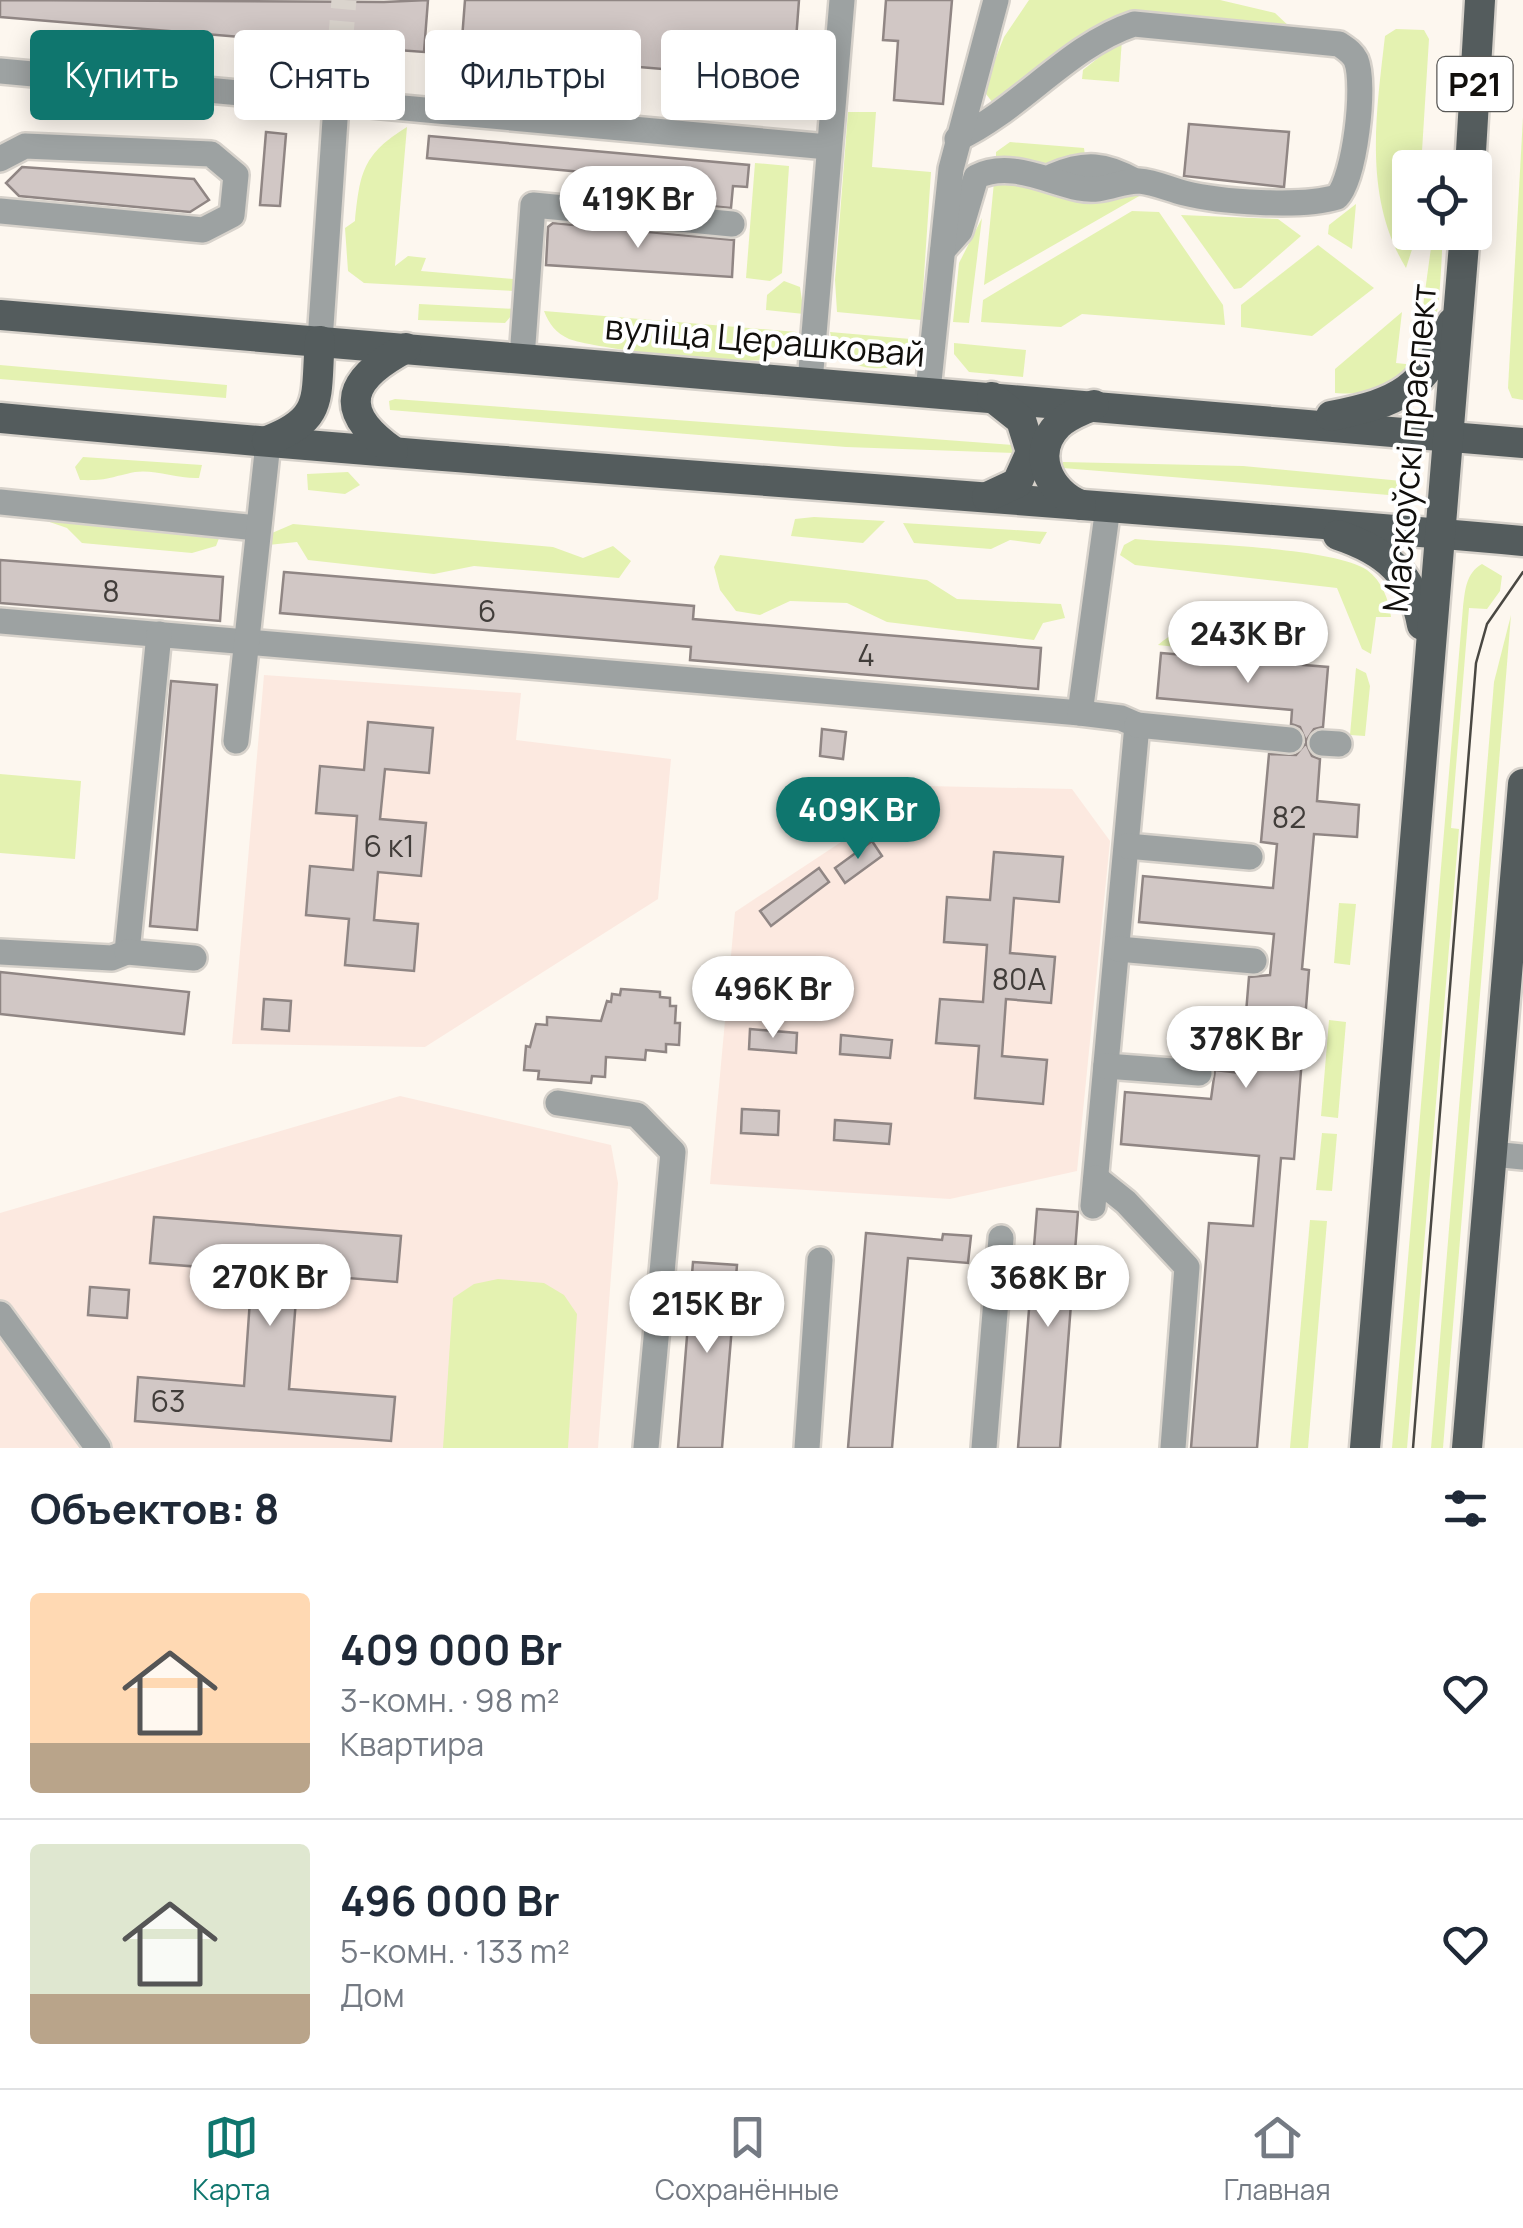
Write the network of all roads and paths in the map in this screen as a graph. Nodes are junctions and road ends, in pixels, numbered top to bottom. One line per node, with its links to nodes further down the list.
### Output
1 (842, 0): 9 (lane)
2 (996, 0): 8 (lane)
3 (1480, 0): 10 (main road, Р21)
4 (0, 72): 5 (lane)
5 (234, 93)
6 (405, 108): 9 (lane)
7 (333, 120): 18 (lane)
8 (957, 139): 14 (lane); 14 (lane)
9 (828, 147): 21 (lane)
10 (1471, 150)
11 (0, 159): 12 (lane)
12 (0, 211)
13 (732, 224): 20 (lane)
14 (943, 250): 22 (lane)
15 (1464, 250): 16 (main road, Маскоўскі праспект)
16 (1459, 306): 26 (main road); 27 (main road, Маскоўскі праспект)
17 (0, 315): 18 (main road, вуліца Церашковай)
18 (320, 341): 19 (main road, вуліца Церашковай); 28 (main road); 30 (main road)
19 (406, 348): 20 (main road, вуліца Церашковай); 31 (main road)
20 (522, 358): 21 (main road, вуліца Церашковай)
21 (810, 382): 22 (main road, вуліца Церашковай)
22 (928, 391): 23 (main road, вуліца Церашковай)
23 (992, 397): 24 (main road, вуліца Церашковай); 32 (main road)
24 (1094, 405): 26 (main road, вуліца Церашковай); 34 (main road)
25 (0, 418): 28 (main road)
26 (1298, 422): 27 (main road, вуліца Церашковай)
27 (1448, 437): 29 (main road, вуліца Церашковай); 37 (main road, Маскоўскі праспект)
28 (266, 442): 30 (main road); 36 (lane)
29 (1523, 443)
30 (350, 448): 31 (main road)
31 (393, 452): 32 (main road)
32 (987, 497): 34 (main road)
33 (0, 502): 36 (lane)
34 (1095, 506): 35 (main road); 43 (lane)
35 (1304, 523): 37 (main road); 42 (main road)
36 (257, 528): 41 (lane)
37 (1439, 534): 38 (main road); 42 (main road, Маскоўскі праспект)
38 (1523, 542)
39 (0, 622): 40 (lane)
40 (159, 634): 41 (lane); 52 (lane)
41 (246, 642): 43 (lane); 46 (lane)
42 (1427, 683): 70 (main road, Маскоўскі праспект)
43 (1080, 713): 44 (lane)
44 (1137, 726): 45 (lane); 48 (lane)
45 (1290, 740)
46 (236, 741)
47 (1523, 784): 58 (main road)
48 (1126, 846): 49 (lane); 50 (lane)
49 (1250, 857)
50 (1118, 949): 54 (lane); 55 (lane)
51 (0, 952): 52 (lane)
52 (127, 952): 53 (lane)
53 (194, 958)
54 (1254, 961)
55 (1106, 1066): 56 (lane); 60 (lane)
56 (1199, 1073)
57 (558, 1103): 66 (lane)
58 (1492, 1154): 59 (lane); 71 (main road)
59 (1523, 1158)
60 (1096, 1178): 61 (lane); 69 (lane)
61 (1093, 1206)
62 (1001, 1238): 68 (lane)
63 (820, 1260): 67 (lane)
64 (0, 1314): 65 (lane)
65 (98, 1448)
66 (646, 1448)
67 (807, 1448)
68 (984, 1448)
69 (1173, 1448)
70 (1365, 1448)
71 (1468, 1448)

